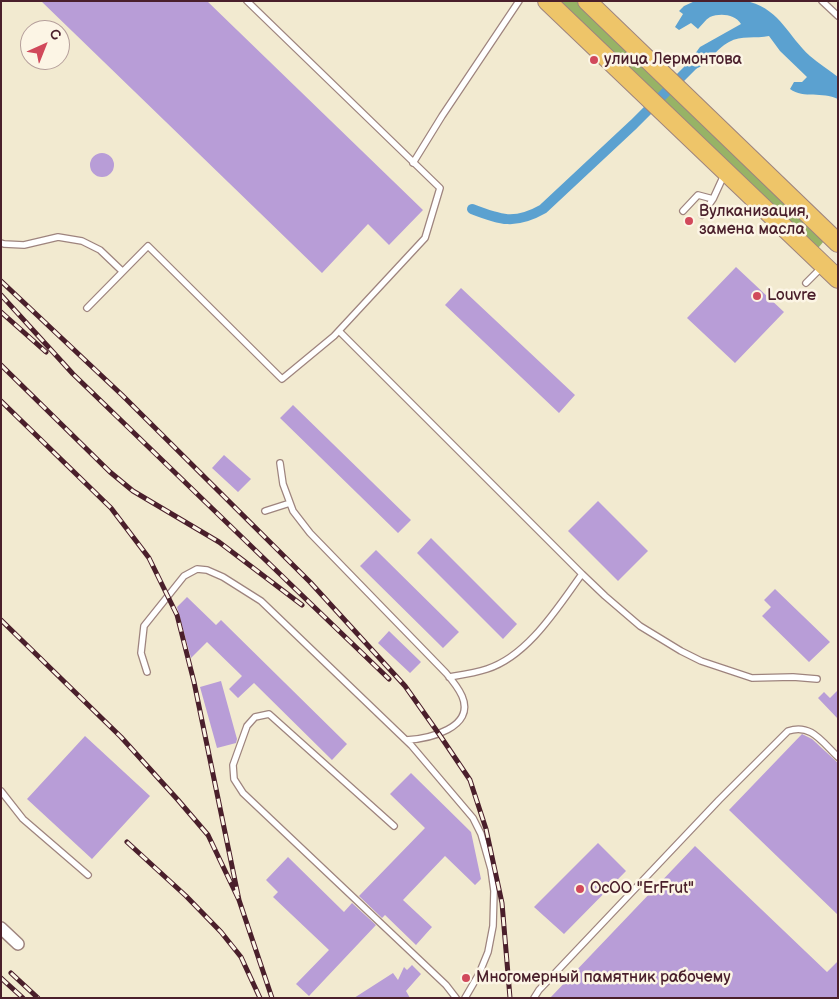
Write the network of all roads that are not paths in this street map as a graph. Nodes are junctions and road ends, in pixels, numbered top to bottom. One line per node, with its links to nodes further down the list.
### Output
1 (247, 1): 7 (lane)
2 (519, 1): 7 (lane)
3 (547, 1): 8 (main road)
4 (587, 1): 12 (main road)
5 (822, 1): 6 (lane)
6 (838, 16)
7 (413, 163): 19 (lane)
8 (726, 171): 9 (lane); 14 (main road)
9 (713, 199): 10 (lane); 11 (lane)
10 (683, 211)
11 (702, 215)
12 (836, 242): 14 (main road)
13 (1, 243): 15 (lane)
14 (820, 262): 16 (main road); 17 (lane)
15 (122, 271): 18 (lane); 19 (lane)
16 (838, 279)
17 (806, 283)
18 (86, 308)
19 (339, 331): 23 (lane)
20 (280, 463): 21 (lane)
21 (290, 502): 22 (lane); 25 (lane)
22 (265, 511)
23 (582, 574): 25 (lane); 26 (lane)
24 (146, 672): 27 (lane)
25 (449, 677): 27 (lane)
26 (817, 680)
27 (406, 740): 35 (lane)
28 (838, 757): 36 (lane)
29 (1, 791): 31 (lane)
30 (394, 826): 34 (lane)
31 (88, 876)
32 (1, 928): 33 (street)
33 (18, 944)
34 (456, 998)
35 (465, 998)
36 (534, 998)

